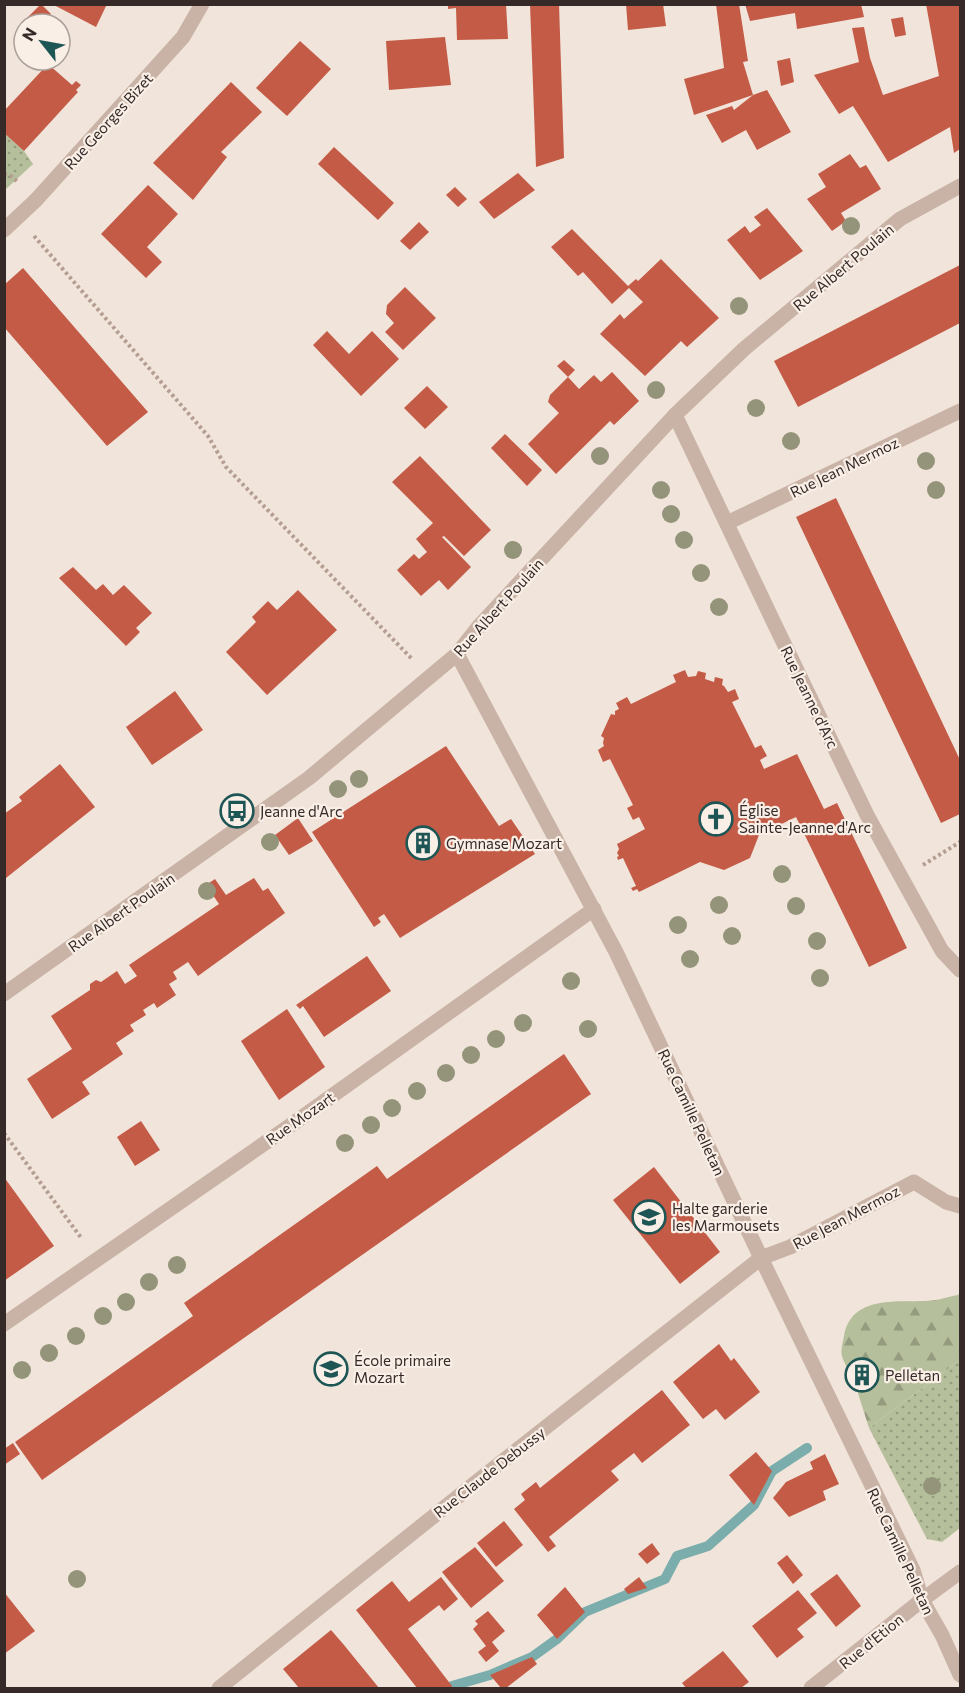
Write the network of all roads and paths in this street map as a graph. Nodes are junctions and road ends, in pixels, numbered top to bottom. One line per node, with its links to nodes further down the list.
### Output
1 (202, 4): 3 (street, Rue Georges Bizet)
2 (960, 186): 6 (street, Rue Albert Poulain)
3 (18, 218): 4 (street, Rue Georges Bizet); 9 (path)
4 (4, 230)
5 (960, 411): 7 (street, Rue Jean Mermoz)
6 (675, 415): 7 (street, Rue Jeanne d'Arc); 8 (street, Rue Albert Poulain)
7 (727, 523): 11 (street, Rue Jeanne d'Arc)
8 (457, 654): 9 (street, Rue Albert Poulain); 12 (street, Rue Camille Pelletan)
9 (429, 677): 14 (street, Rue Albert Poulain)
10 (960, 842): 11 (path)
11 (902, 879): 13 (street, Rue Jeanne d'Arc)
12 (594, 909): 17 (street, Rue Camille Pelletan); 18 (street, Rue Mozart)
13 (960, 970)
14 (4, 994)
15 (4, 1133): 18 (path)
16 (960, 1206): 17 (street, Rue Jean Mermoz)
17 (761, 1258): 21 (street, Rue Camille Pelletan); 23 (street, Rue Claude Debussy)
18 (98, 1259): 19 (street, Rue Mozart)
19 (4, 1324)
20 (960, 1572): 21 (street, Rue d'Etion)
21 (922, 1600): 22 (street, Rue Camille Pelletan); 24 (street, Rue d'Etion)
22 (960, 1675)
23 (219, 1689)
24 (811, 1689)

